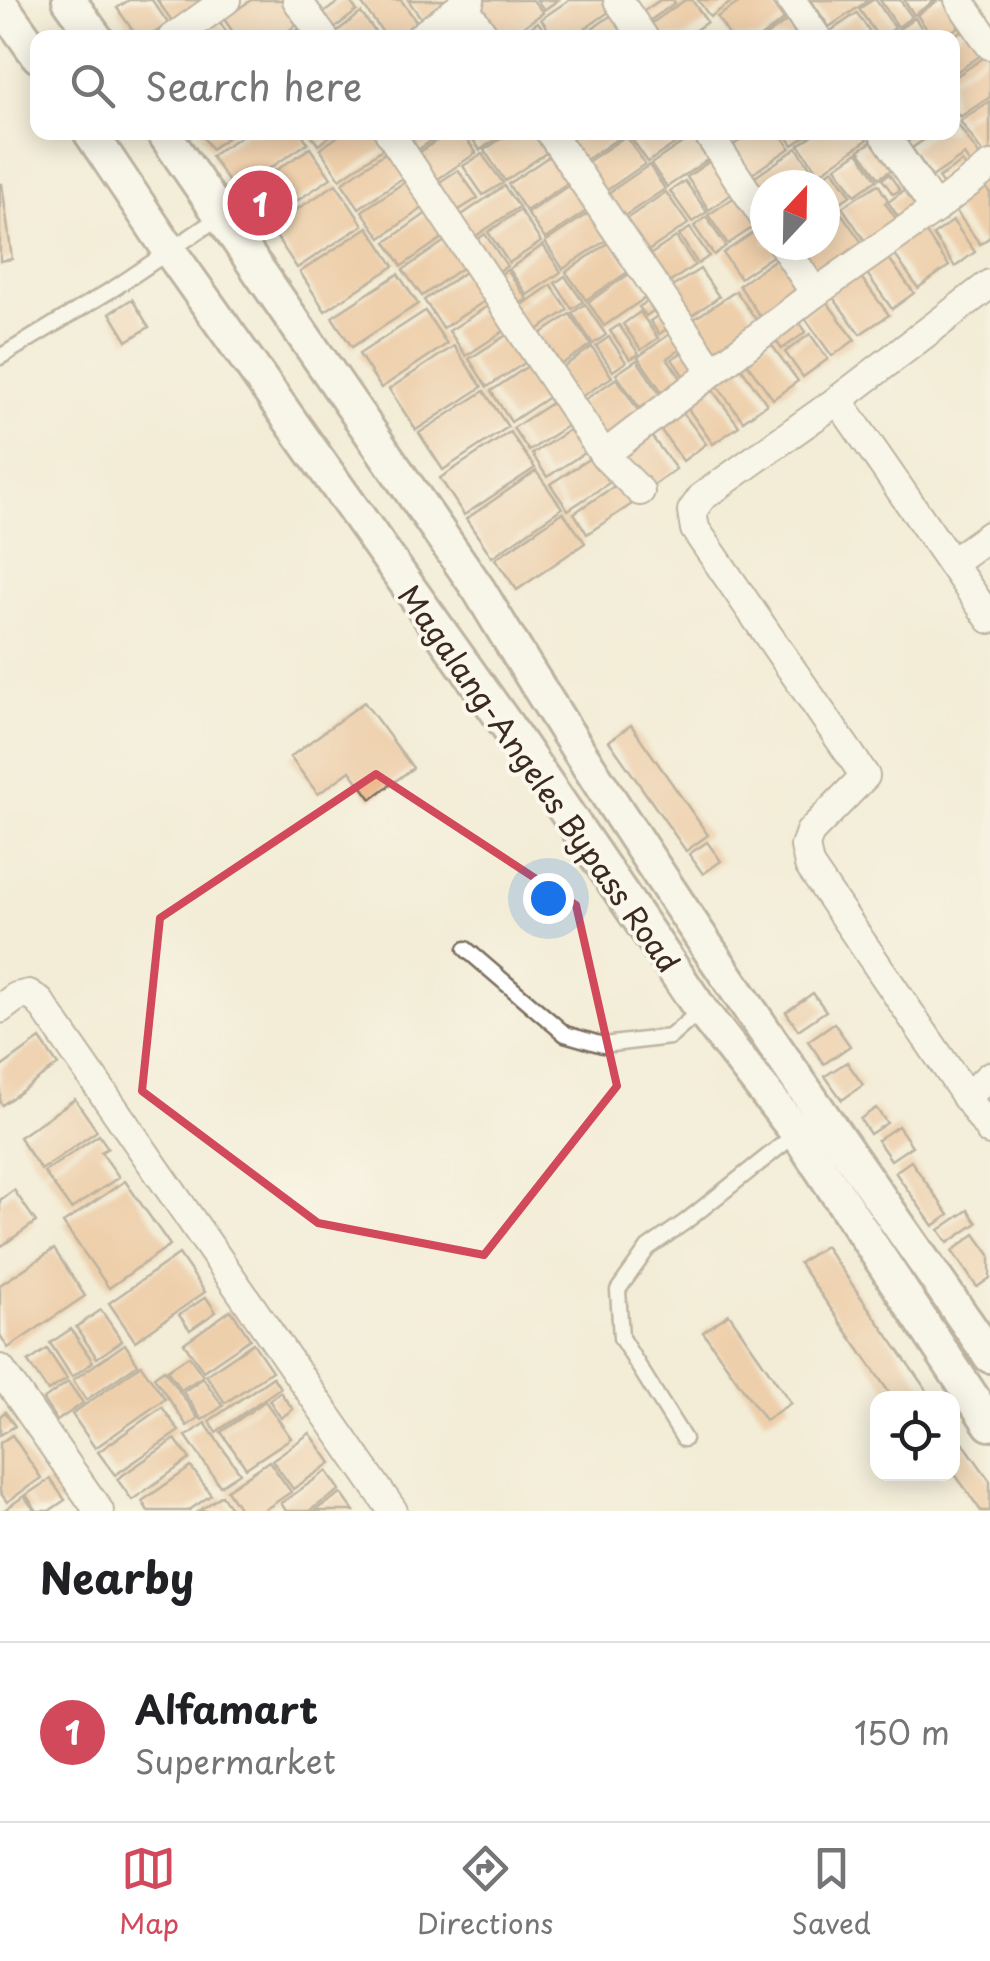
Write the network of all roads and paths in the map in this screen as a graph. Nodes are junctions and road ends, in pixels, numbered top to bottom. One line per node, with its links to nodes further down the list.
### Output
1 (69, 0): 9 (street)
2 (226, 0): 10 (street)
3 (298, 0): 11 (street)
4 (618, 0): 14 (street)
5 (791, 0): 15 (street)
6 (959, 0): 17 (street)
7 (466, 2): 12 (street); 13 (street)
8 (0, 3): 16 (street)
9 (90, 30)
10 (184, 30)
11 (319, 30)
12 (429, 30)
13 (482, 30)
14 (639, 30)
15 (812, 30)
16 (30, 45)
17 (990, 45)
18 (95, 140): 28 (street, Magalang-Angeles Bypass Road)
19 (169, 140): 27 (street, Magalang-Angeles Bypass Road)
20 (394, 140): 35 (street)
21 (555, 140): 33 (street)
22 (712, 140): 25 (street)
23 (888, 140): 26 (street)
24 (990, 166): 26 (street)
25 (750, 196)
26 (936, 209): 31 (street)
27 (221, 216): 28 (lane); 47 (street, Magalang-Angeles Bypass Road)
28 (168, 250): 32 (lane); 42 (street, Magalang-Angeles Bypass Road)
29 (793, 260): 31 (street)
30 (990, 284): 34 (street)
31 (815, 293): 33 (street)
32 (0, 357)
33 (712, 371): 35 (street)
34 (838, 400): 38 (street); 44 (street)
35 (604, 455): 36 (street)
36 (640, 491)
37 (990, 535): 38 (street)
38 (951, 563): 39 (street)
39 (990, 619)
40 (466, 949): 42 (lane)
41 (0, 1009): 52 (street)
42 (701, 1010): 46 (street, Magalang-Angeles Bypass Road)
43 (990, 1076): 44 (street)
44 (966, 1096): 45 (street)
45 (990, 1130)
46 (798, 1133): 49 (street, Magalang-Angeles Bypass Road); 50 (lane)
47 (990, 1356)
48 (0, 1369): 51 (street)
49 (990, 1424)
50 (684, 1438)
51 (98, 1511)
52 (394, 1511)

